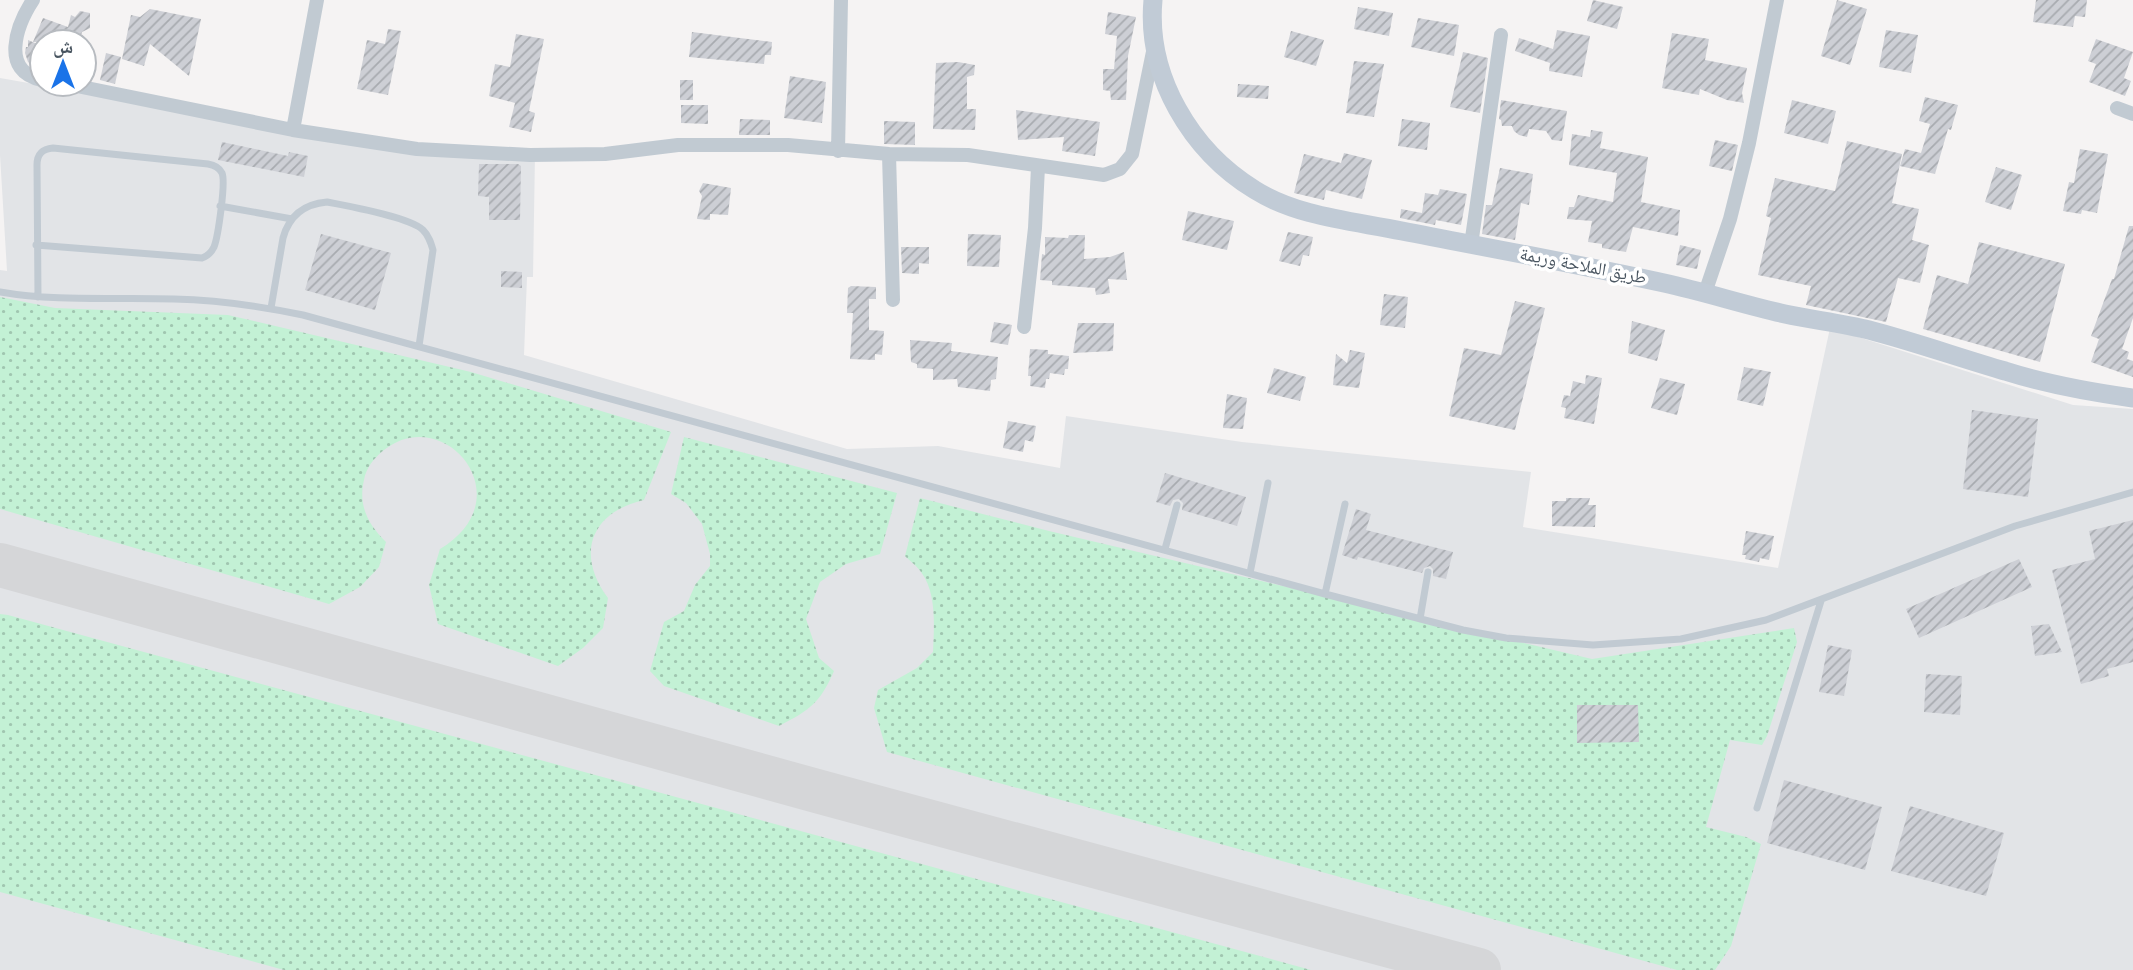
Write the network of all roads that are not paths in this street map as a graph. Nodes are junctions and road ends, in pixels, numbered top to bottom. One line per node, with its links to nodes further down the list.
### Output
1 (33, 0): 8 (street)
2 (317, 0): 12 (street)
3 (841, 0): 13 (street)
4 (1153, 0): 7 (street, طريق الملاحة وريمة)
5 (1777, 0): 21 (street)
6 (1501, 35): 19 (street)
7 (1154, 47): 15 (street); 19 (street, طريق الملاحة وريمة)
8 (28, 75)
9 (98, 90): 12 (street)
10 (2117, 108): 11 (street)
11 (2133, 114)
12 (293, 130): 13 (street)
13 (838, 150): 14 (street)
14 (889, 154): 15 (street); 23 (street)
15 (1038, 167): 25 (street)
16 (220, 206): 17 (lane); 18 (lane); 18 (lane)
17 (292, 219): 24 (lane); 26 (lane)
18 (36, 245): 22 (lane)
19 (1472, 245): 21 (street, طريق الملاحة وريمة)
20 (0, 292): 22 (lane)
21 (1705, 293): 27 (street, طريق الملاحة وريمة)
22 (38, 297): 24 (lane)
23 (893, 300)
24 (271, 308): 26 (lane)
25 (1024, 327)
26 (419, 346): 32 (lane)
27 (2133, 398)
28 (1268, 483): 34 (lane)
29 (2133, 492): 36 (lane)
30 (1345, 504): 35 (lane)
31 (1177, 505): 32 (lane)
32 (1165, 549): 34 (lane)
33 (1428, 572): 37 (lane)
34 (1250, 573): 35 (lane)
35 (1325, 594): 37 (lane)
36 (1821, 601): 37 (lane); 38 (lane)
37 (1420, 619)
38 (1756, 808)

